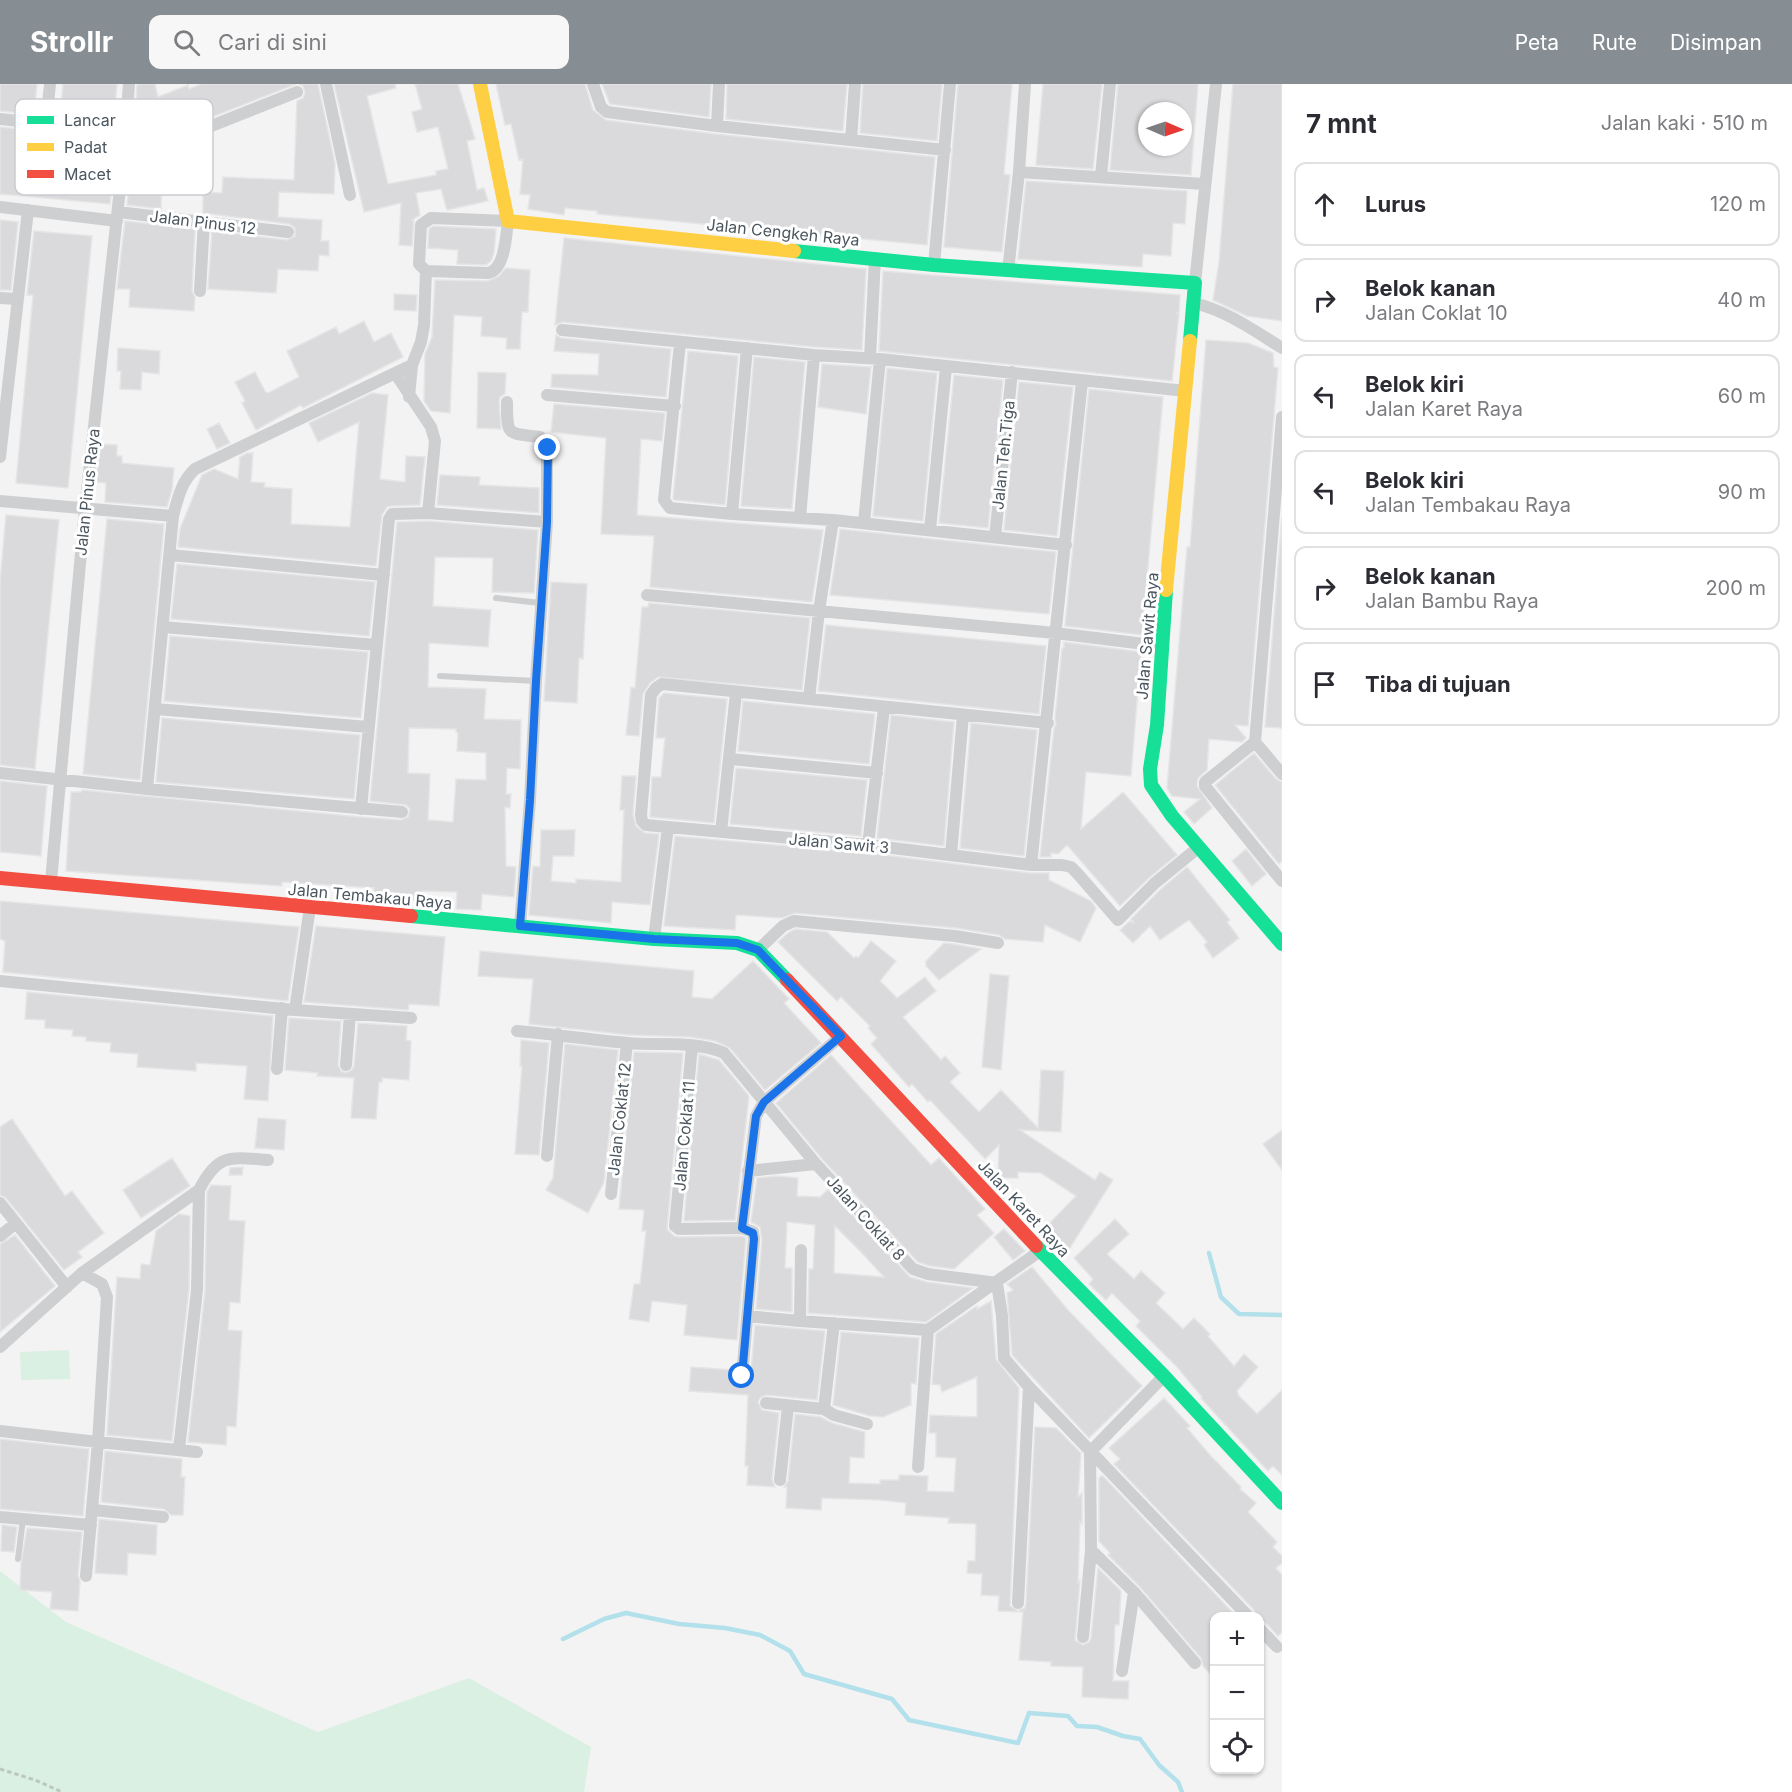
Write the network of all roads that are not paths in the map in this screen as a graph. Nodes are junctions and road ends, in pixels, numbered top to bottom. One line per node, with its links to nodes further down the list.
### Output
1 (50, 84): 13 (street)
2 (129, 84): 14 (street, Jalan Pinus Raya)
3 (326, 84): 25 (street)
4 (480, 84): 30 (street)
5 (593, 84): 18 (street)
6 (719, 84): 18 (street)
7 (855, 84): 19 (street)
8 (950, 84): 20 (street)
9 (1025, 84): 21 (street)
10 (1110, 84): 22 (street)
11 (1216, 84): 23 (street)
12 (297, 92): 17 (street)
13 (48, 99)
14 (128, 99)
15 (0, 119): 16 (street)
16 (15, 121)
17 (213, 125)
18 (717, 126): 19 (street)
19 (851, 140): 20 (street)
20 (945, 150): 33 (street)
21 (1019, 172): 22 (street); 35 (street)
22 (1101, 176): 23 (street)
23 (1204, 184): 36 (street)
24 (119, 195): 28 (street, Jalan Pinus Raya)
25 (350, 195)
26 (0, 207): 27 (street)
27 (28, 210): 28 (street); 39 (street)
28 (117, 216): 29 (street, Jalan Pinus 12); 62 (street, Jalan Pinus Raya)
29 (204, 221): 31 (street, Jalan Pinus 12); 37 (street)
30 (508, 221): 32 (street, Jalan Cengkeh Raya); 34 (street); 34 (street)
31 (288, 232)
32 (875, 258): 33 (street, Jalan Cengkeh Raya); 46 (street)
33 (934, 265): 35 (street, Jalan Cengkeh Raya)
34 (426, 271): 48 (street)
35 (1008, 271): 36 (street, Jalan Cengkeh Raya)
36 (1195, 283): 40 (street, Jalan Sawit Raya)
37 (200, 291)
38 (0, 298): 39 (street)
39 (17, 299): 47 (street)
40 (1194, 303): 44 (street); 53 (street, Jalan Sawit Raya)
41 (562, 330): 42 (street)
42 (680, 343): 43 (street); 57 (street)
43 (747, 348): 45 (street); 64 (street)
44 (1282, 348)
45 (814, 355): 46 (street); 66 (street)
46 (875, 358): 49 (street); 69 (street)
47 (6, 364): 59 (street)
48 (412, 365): 51 (street); 55 (street)
49 (946, 367): 50 (street); 70 (street)
50 (1012, 372): 52 (street); 71 (street, Jalan Teh.Tiga)
51 (395, 373): 55 (street); 65 (street)
52 (1082, 381): 53 (street); 72 (street)
53 (1186, 391): 82 (street, Jalan Sawit Raya)
54 (548, 394): 57 (street)
55 (409, 397): 63 (street)
56 (507, 402): 68 (street)
57 (675, 406): 64 (street)
58 (1282, 417): 92 (street)
59 (1, 433): 60 (street)
60 (0, 457)
61 (0, 501): 62 (street)
62 (85, 509): 65 (street); 97 (street, Jalan Pinus Raya)
63 (428, 513): 68 (street); 74 (street)
64 (732, 514): 66 (street)
65 (173, 516): 73 (street)
66 (800, 518): 67 (street)
67 (833, 520): 69 (street); 78 (street)
68 (547, 522): 77 (street)
69 (864, 523): 70 (street)
70 (930, 530): 71 (street)
71 (995, 537): 72 (street)
72 (1066, 545): 80 (street)
73 (170, 555): 74 (street); 79 (street)
74 (384, 576): 81 (street)
75 (647, 595): 78 (street)
76 (496, 598): 77 (lane)
77 (540, 603): 84 (street)
78 (819, 611): 80 (street); 86 (street)
79 (163, 627): 81 (street); 88 (street)
80 (1055, 633): 82 (street); 90 (street)
81 (377, 645): 91 (street)
82 (1161, 646): 104 (street, Jalan Sawit Raya)
83 (440, 676): 84 (lane)
84 (536, 681): 111 (street)
85 (736, 693): 86 (street); 93 (street); 101 (street, Jalan Sawit 3)
86 (809, 699): 87 (street)
87 (884, 708): 89 (street); 95 (street)
88 (156, 709): 91 (street); 98 (street)
89 (963, 715): 90 (street); 105 (street)
90 (1048, 723): 106 (street)
91 (368, 727): 99 (street)
92 (1255, 742): 96 (street); 109 (street)
93 (730, 759): 95 (street); 102 (street)
94 (0, 773): 97 (street)
95 (877, 773): 103 (street)
96 (1282, 774)
97 (60, 780): 98 (street); 108 (street, Jalan Pinus Raya)
98 (147, 789): 99 (street)
99 (361, 809): 100 (street)
100 (402, 812)
101 (668, 826): 102 (street, Jalan Sawit 3); 112 (street)
102 (721, 832): 103 (street, Jalan Sawit 3)
103 (868, 845): 105 (street, Jalan Sawit 3)
104 (1199, 848): 106 (street, Jalan Sawit 3); 115 (street, Jalan Sawit Raya)
105 (951, 855): 106 (street, Jalan Sawit 3)
106 (1031, 865)
107 (0, 878): 108 (street, Jalan Tembakau Raya)
108 (51, 881): 110 (street, Jalan Tembakau Raya)
109 (1282, 881)
110 (310, 907): 111 (street, Jalan Tembakau Raya); 118 (street)
111 (520, 926): 112 (street, Jalan Tembakau Raya)
112 (654, 939): 113 (street, Jalan Tembakau Raya)
113 (737, 943): 116 (street, Jalan Karet Raya)
114 (998, 943): 116 (street)
115 (1282, 944)
116 (758, 950): 123 (street, Jalan Karet Raya)
117 (0, 981): 118 (street)
118 (288, 1009): 119 (street); 127 (street)
119 (350, 1014): 120 (street); 126 (street)
120 (411, 1018)
121 (517, 1031): 122 (street, Jalan Coklat 8)
122 (558, 1034): 124 (street, Jalan Coklat 8); 129 (street)
123 (841, 1036): 128 (street); 140 (street, Jalan Karet Raya)
124 (627, 1043): 125 (street, Jalan Coklat 8); 134 (street, Jalan Coklat 12)
125 (692, 1046): 128 (street, Jalan Coklat 8); 137 (street, Jalan Coklat 11)
126 (346, 1065)
127 (277, 1069)
128 (764, 1102): 131 (street, Jalan Coklat 8); 132 (street)
129 (547, 1156)
130 (268, 1160): 133 (street)
131 (816, 1164): 132 (street); 142 (street, Jalan Coklat 8)
132 (748, 1171): 137 (street)
133 (200, 1190): 141 (street); 158 (street)
134 (611, 1194)
135 (0, 1203): 136 (street)
136 (16, 1223): 138 (street); 143 (street)
137 (742, 1228): 144 (street)
138 (0, 1236)
139 (801, 1250): 145 (street)
140 (1040, 1251): 142 (street); 150 (street, Jalan Karet Raya)
141 (82, 1273): 143 (street); 157 (street)
142 (997, 1283): 147 (street); 151 (street)
143 (67, 1287): 148 (street)
144 (747, 1316): 145 (street); 149 (street)
145 (800, 1322): 146 (street)
146 (834, 1323): 147 (street); 154 (street)
147 (928, 1330): 161 (street)
148 (0, 1347)
149 (742, 1376)
150 (1164, 1376): 160 (street); 163 (street, Jalan Karet Raya)
151 (1029, 1387): 160 (street); 173 (street)
152 (766, 1403): 153 (street)
153 (788, 1406): 154 (street); 162 (street)
154 (824, 1409): 155 (street)
155 (867, 1424)
156 (0, 1431): 157 (street)
157 (98, 1442): 158 (street); 164 (street)
158 (179, 1449): 159 (street)
159 (197, 1452)
160 (1090, 1452): 169 (street); 174 (street)
161 (918, 1467)
162 (780, 1480)
163 (1282, 1503)
164 (93, 1510): 166 (street); 168 (street)
165 (0, 1517): 167 (street)
166 (163, 1517)
167 (24, 1518): 168 (street); 170 (lane)
168 (91, 1525): 171 (street)
169 (1091, 1550): 172 (street); 176 (street)
170 (18, 1559)
171 (86, 1576)
172 (1134, 1592): 178 (street); 179 (street)
173 (1018, 1603)
174 (1243, 1612)
175 (1264, 1633): 177 (street)
176 (1083, 1636)
177 (1277, 1647)
178 (1196, 1663)
179 (1122, 1671)

